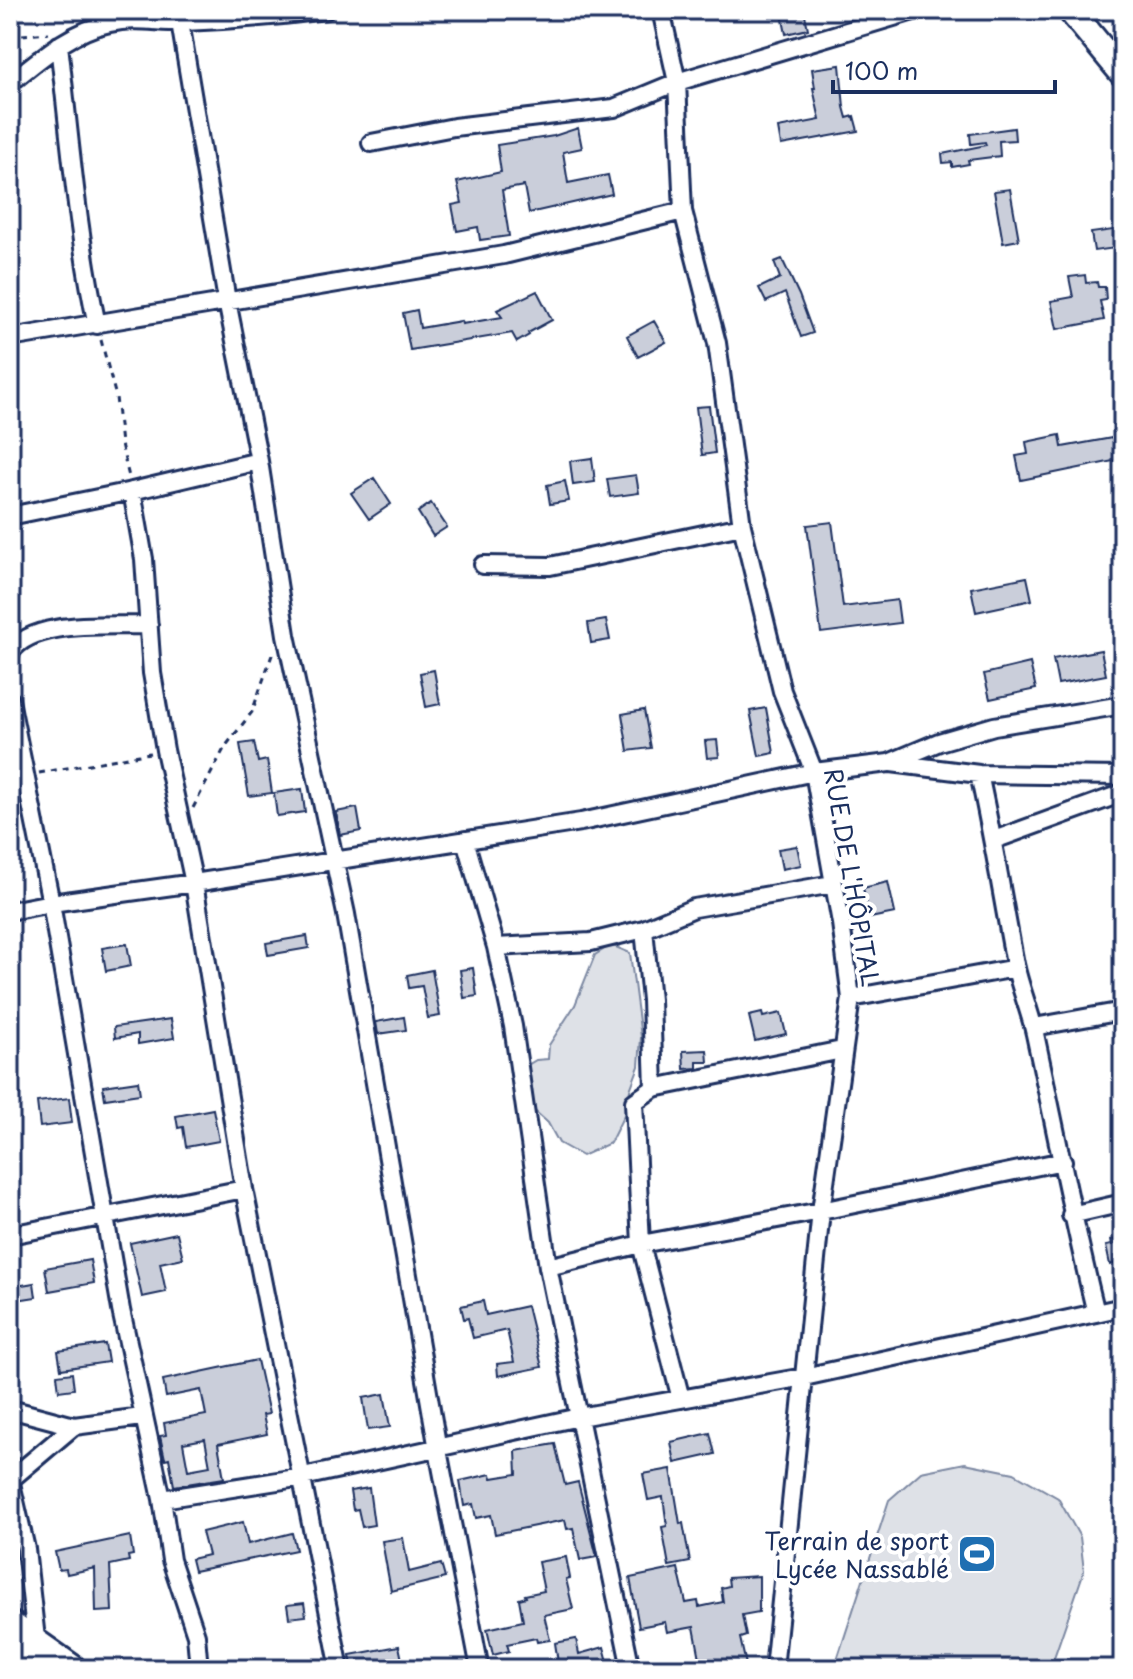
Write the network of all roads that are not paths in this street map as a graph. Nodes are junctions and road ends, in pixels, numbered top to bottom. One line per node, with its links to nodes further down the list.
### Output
1 (326, 10): 5 (street)
2 (661, 10): 8 (street, RUE DE L'HÔPITAL)
3 (917, 10): 8 (street)
4 (1070, 10): 7 (main road)
5 (178, 16): 6 (street); 12 (street)
6 (59, 45): 9 (street); 13 (street)
7 (1123, 74)
8 (677, 82): 10 (street); 11 (street, RUE DE L'HÔPITAL)
9 (10, 83)
10 (371, 143)
11 (683, 211): 12 (street); 18 (street, RUE DE L'HÔPITAL)
12 (227, 301): 13 (street); 15 (street)
13 (97, 325): 14 (street)
14 (10, 338)
15 (259, 461): 16 (street); 31 (street)
16 (132, 491): 17 (street); 20 (street)
17 (10, 516)
18 (742, 526): 19 (street); 25 (street, RUE DE L'HÔPITAL)
19 (483, 565)
20 (149, 625): 21 (street); 32 (street)
21 (10, 653)
22 (10, 700): 34 (street)
23 (1123, 705): 24 (street)
24 (889, 763): 25 (street); 26 (street)
25 (814, 772): 29 (street); 33 (street, RUE DE L'HÔPITAL)
26 (979, 774): 27 (street); 30 (street)
27 (1123, 776)
28 (1123, 793): 30 (street)
29 (465, 840): 31 (street); 37 (street)
30 (994, 840): 38 (street)
31 (336, 861): 32 (street); 61 (street)
32 (194, 883): 34 (street); 45 (street)
33 (833, 884): 36 (street); 39 (street, RUE DE L'HÔPITAL)
34 (51, 903): 35 (street); 49 (street)
35 (10, 911)
36 (644, 929): 37 (street); 43 (street)
37 (496, 947): 52 (street)
38 (1016, 968): 39 (street); 41 (street)
39 (851, 998): 42 (street, RUE DE L'HÔPITAL)
40 (1123, 1011): 41 (street)
41 (1034, 1027): 44 (street)
42 (842, 1050): 43 (street); 47 (street, RUE DE L'HÔPITAL)
43 (654, 1088): 51 (street)
44 (1063, 1161): 47 (street); 48 (street)
45 (244, 1189): 49 (street); 62 (street)
46 (1123, 1203): 48 (street)
47 (821, 1211): 51 (street); 55 (street, RUE DE L'HÔPITAL)
48 (1071, 1215): 54 (street)
49 (104, 1217): 50 (street); 58 (street)
50 (10, 1235)
51 (641, 1244): 52 (street); 56 (street)
52 (548, 1267): 59 (street)
53 (1123, 1307): 54 (street)
54 (1096, 1313): 55 (street)
55 (804, 1377): 56 (street); 73 (street, RUE DE L'HÔPITAL)
56 (681, 1399): 59 (street)
57 (10, 1409): 60 (street)
58 (142, 1417): 60 (street); 64 (street)
59 (579, 1417): 61 (street); 72 (street)
60 (74, 1426): 63 (street)
61 (438, 1450): 62 (street); 71 (street)
62 (303, 1477): 64 (street); 70 (street)
63 (10, 1480): 67 (street)
64 (162, 1499): 69 (street)
65 (10, 1626): 67 (highway)
66 (10, 1656): 67 (highway)
67 (32, 1661): 68 (highway)
68 (71, 1669)
69 (199, 1669)
70 (340, 1669)
71 (480, 1669)
72 (631, 1669)
73 (774, 1669)

